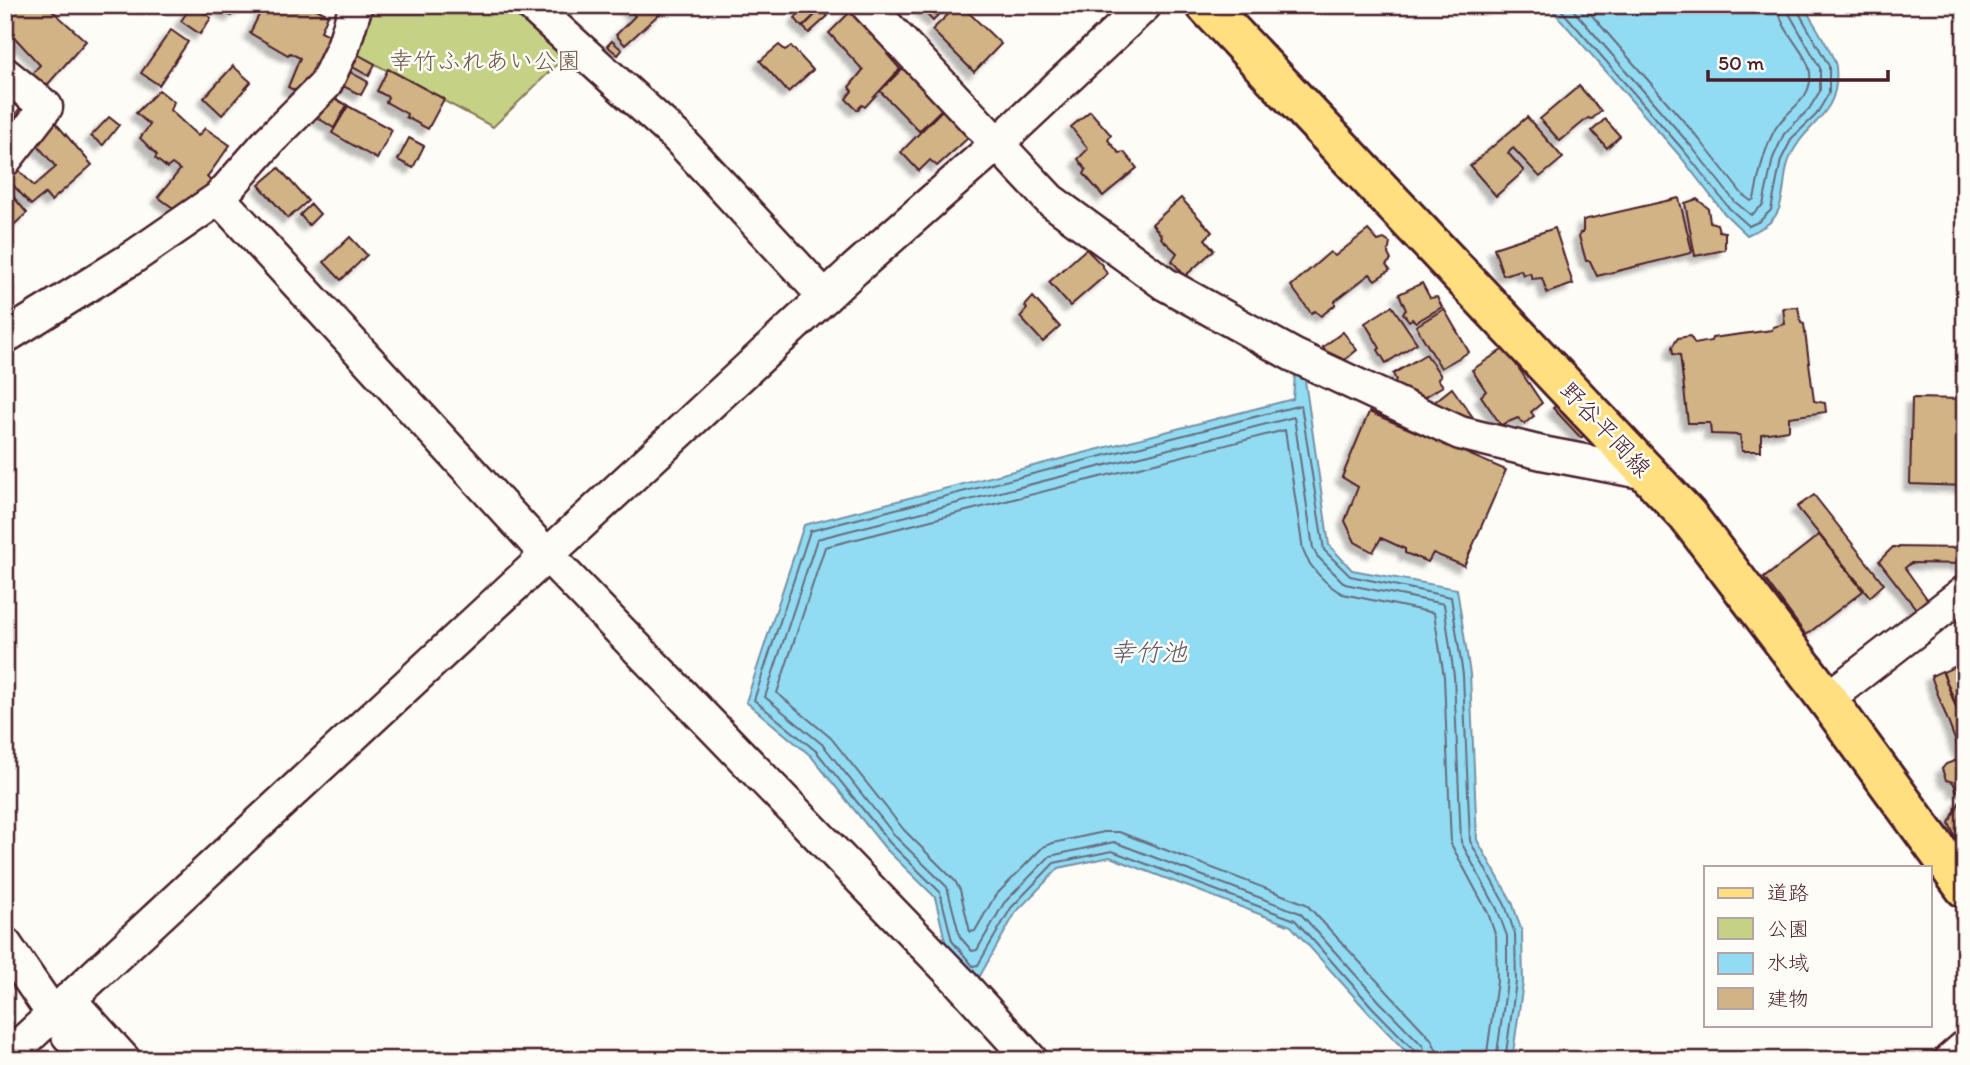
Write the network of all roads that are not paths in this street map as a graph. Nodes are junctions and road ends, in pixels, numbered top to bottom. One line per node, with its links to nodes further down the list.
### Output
1 (356, 5): 9 (street)
2 (531, 5): 10 (street)
3 (867, 5): 7 (street)
4 (1145, 5): 7 (street)
5 (1206, 5): 12 (main road, 野谷平岡線)
6 (5, 74): 8 (street)
7 (998, 144): 10 (street); 12 (street)
8 (5, 160)
9 (219, 198): 11 (street); 13 (street)
10 (825, 297): 13 (street)
11 (5, 337)
12 (1647, 473): 15 (main road, 野谷平岡線)
13 (547, 555): 18 (street); 23 (street)
14 (1965, 592): 15 (street)
15 (1827, 699): 16 (main road, 野谷平岡線)
16 (1965, 888)
17 (5, 944): 18 (street)
18 (63, 1016): 20 (street); 21 (street); 22 (street)
19 (1965, 1047): 24 (street)
20 (5, 1059)
21 (89, 1060)
22 (124, 1060)
23 (1031, 1060)
24 (1950, 1060)

